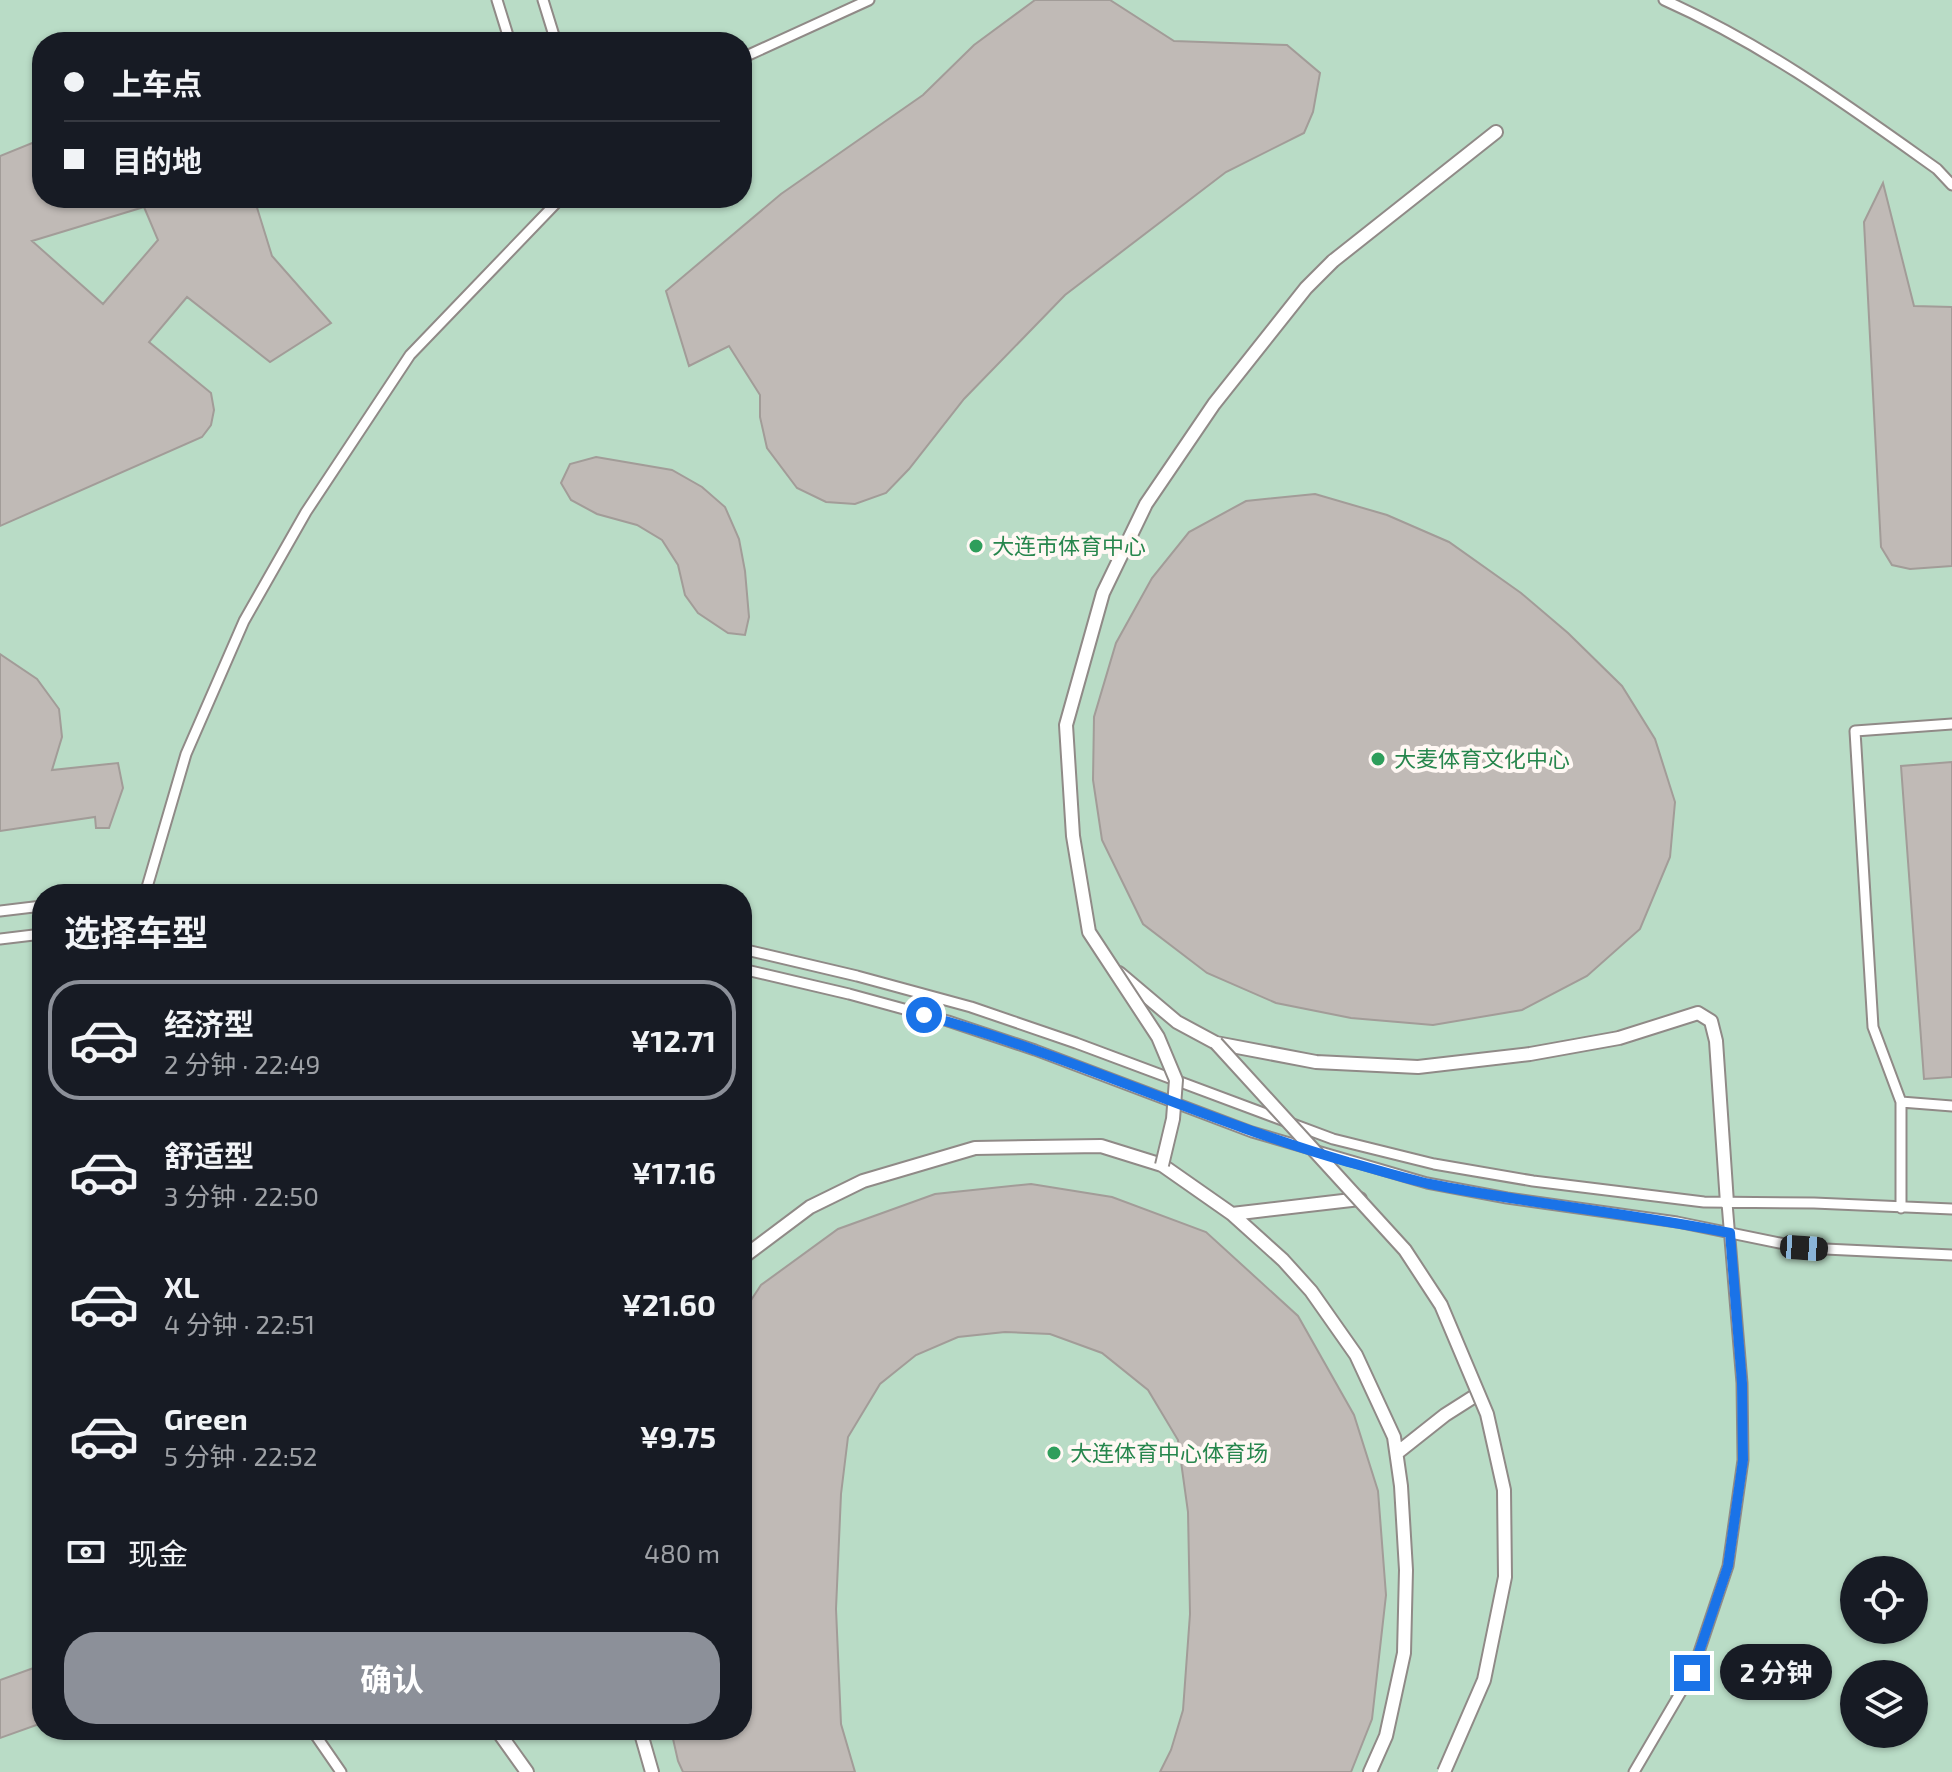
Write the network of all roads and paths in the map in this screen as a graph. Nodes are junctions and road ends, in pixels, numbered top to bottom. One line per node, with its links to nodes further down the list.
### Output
1 (497, 0): 5 (lane)
2 (543, 0): 6 (lane)
3 (869, 0): 7 (lane)
4 (1664, 0): 9 (lane)
5 (507, 32)
6 (553, 32)
7 (752, 53)
8 (1496, 132): 19 (street, bridge)
9 (1952, 185)
10 (551, 208): 12 (lane)
11 (1952, 724): 21 (lane)
12 (148, 884)
13 (32, 907): 14 (lane)
14 (0, 911)
15 (32, 935): 16 (lane)
16 (0, 939)
17 (752, 951): 25 (lane)
18 (752, 972): 29 (lane)
19 (1119, 973): 20 (street); 23 (street, bridge)
20 (1216, 1043): 24 (street, bridge); 25 (street)
21 (1901, 1102): 22 (lane); 26 (lane)
22 (1952, 1106)
23 (1162, 1165): 28 (street); 30 (street)
24 (1360, 1199): 28 (street); 32 (street, bridge)
25 (1727, 1203): 26 (lane); 29 (lane)
26 (1901, 1208): 27 (lane)
27 (1952, 1209)
28 (1232, 1214): 33 (street)
29 (1730, 1233): 31 (lane); 42 (lane)
30 (752, 1250)
31 (1952, 1255)
32 (1478, 1394): 33 (street); 41 (street, bridge)
33 (1397, 1453): 40 (street)
34 (319, 1740): 37 (lane)
35 (503, 1740): 38 (street)
36 (643, 1740): 39 (street)
37 (341, 1772)
38 (527, 1772)
39 (652, 1772)
40 (1370, 1772)
41 (1444, 1772)
42 (1634, 1772)

